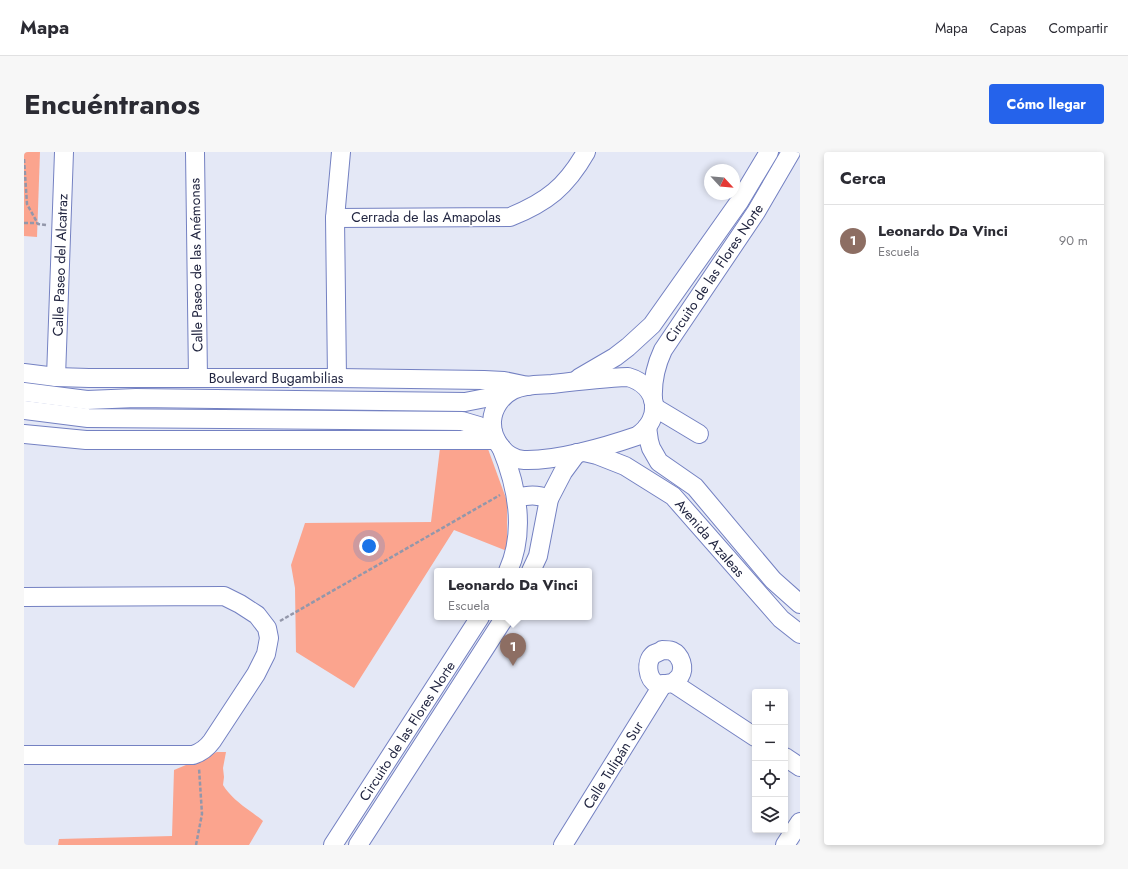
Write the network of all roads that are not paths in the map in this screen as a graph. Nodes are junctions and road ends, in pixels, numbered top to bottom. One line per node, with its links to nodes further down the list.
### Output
1 (64, 152): 13 (street, Calle Paseo del Alcatraz)
2 (195, 152): 15 (street, Calle Paseo de las Anémonas)
3 (341, 152): 9 (street)
4 (586, 152): 9 (street, Cerrada de las Amapolas)
5 (769, 152): 7 (street, Circuito de las Flores Norte)
6 (791, 152): 8 (street, Circuito de las Flores Norte)
7 (739, 202): 8 (street); 10 (street, Circuito de las Flores Norte)
8 (756, 212): 11 (street, Circuito de las Flores Norte)
9 (336, 218): 16 (street)
10 (652, 325): 11 (street); 17 (street, Circuito de las Flores Norte)
11 (669, 340): 22 (street, Circuito de las Flores Norte)
12 (24, 373): 13 (street, Boulevard Bugambilias)
13 (56, 377): 14 (street, Boulevard Bugambilias)
14 (158, 378): 15 (street, Boulevard Bugambilias); 21 (street)
15 (198, 378): 16 (street, Boulevard Bugambilias)
16 (337, 378): 18 (street, Boulevard Bugambilias)
17 (571, 382): 18 (street); 22 (street)
18 (528, 386): 20 (street, Boulevard Bugambilias)
19 (24, 392): 21 (street, Boulevard Bugambilias)
20 (506, 394): 21 (street, Boulevard Bugambilias); 27 (street)
21 (136, 398)
22 (654, 404): 24 (street, Circuito de las Flores Norte); 26 (street)
23 (24, 410): 27 (street)
24 (647, 427): 28 (street); 34 (street, Avenida Azaleas)
25 (24, 434): 27 (street)
26 (699, 434)
27 (497, 440): 28 (street); 29 (street)
28 (580, 452): 30 (street); 37 (street, Avenida Azaleas)
29 (515, 492): 30 (street); 31 (street)
30 (549, 499): 32 (street)
31 (509, 568)
32 (532, 568)
33 (24, 597): 41 (street)
34 (800, 604)
35 (478, 620): 38 (street, Circuito de las Flores Norte)
36 (503, 620): 39 (street, Circuito de las Flores Norte)
37 (800, 634)
38 (434, 688): 39 (street); 45 (street, Circuito de las Flores Norte)
39 (453, 700): 46 (street, Circuito de las Flores Norte)
40 (752, 735): 47 (street, Calle Tulipán Sur)
41 (24, 755)
42 (788, 759): 43 (street)
43 (800, 767)
44 (800, 822): 48 (street)
45 (333, 845)
46 (358, 845)
47 (563, 845)
48 (785, 845)

